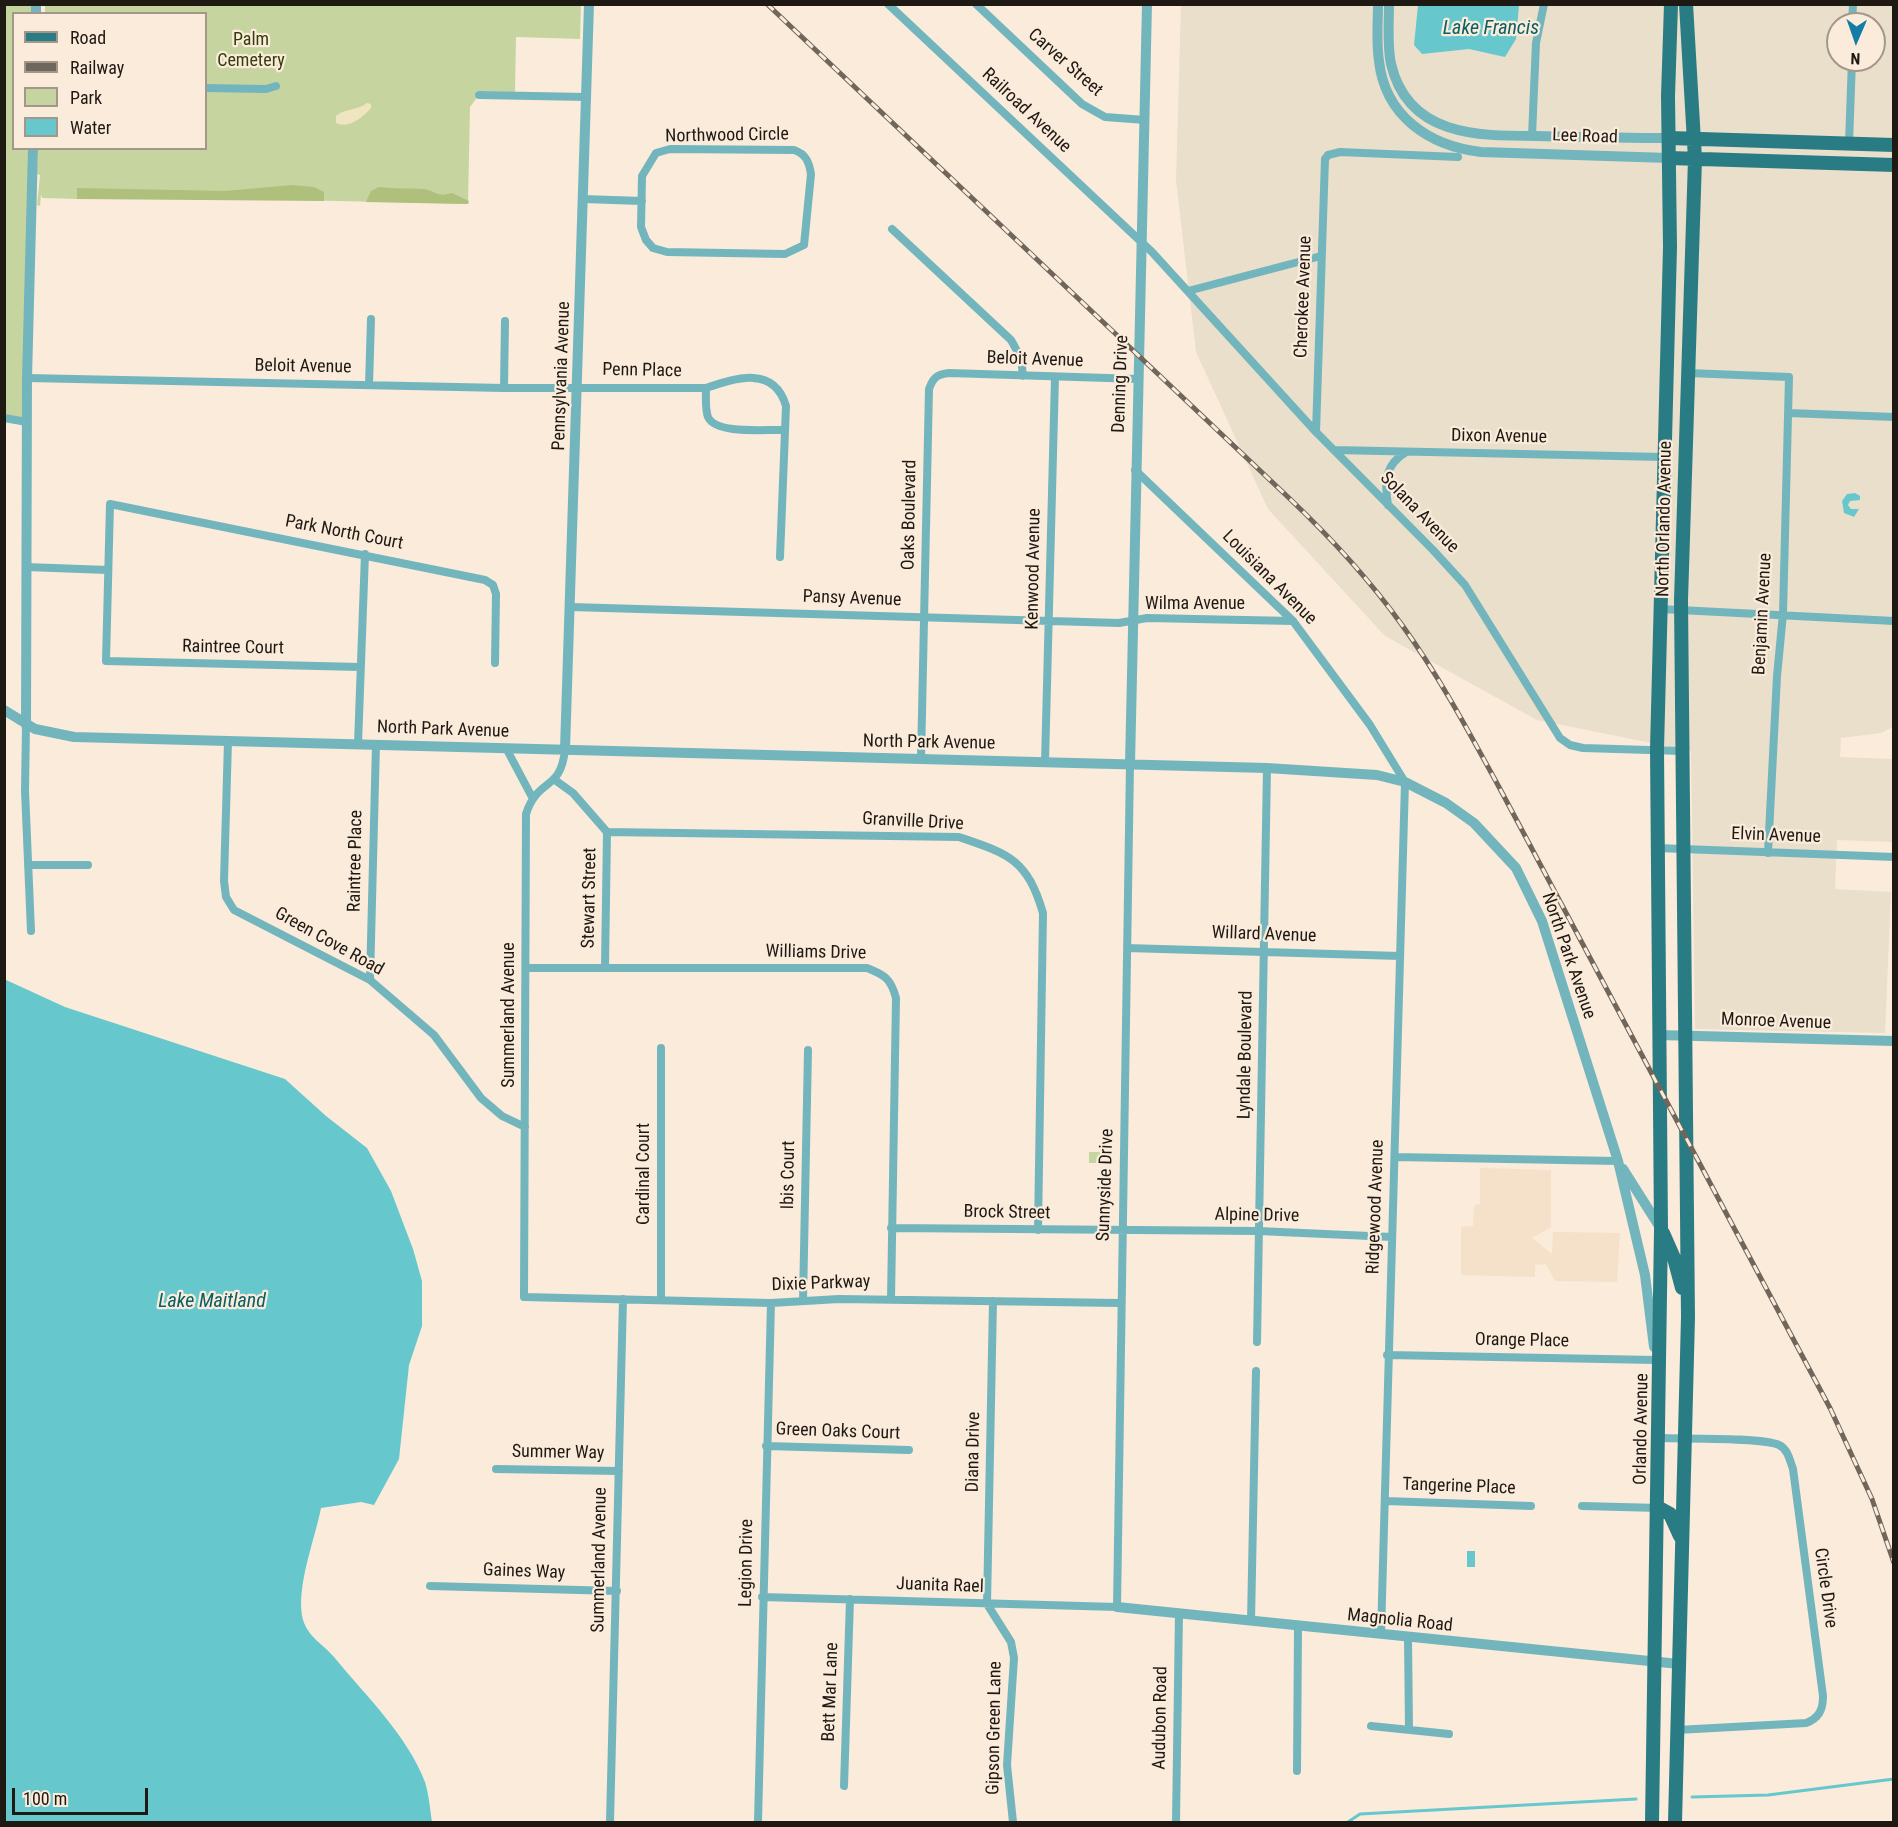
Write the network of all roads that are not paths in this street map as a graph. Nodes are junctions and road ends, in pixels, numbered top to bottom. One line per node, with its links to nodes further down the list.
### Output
1 (588, 4): 14 (street, Pennsylvania Avenue)
2 (888, 4): 31 (street, Railroad Avenue)
3 (1147, 4): 15 (street, Denning Drive)
4 (1378, 4): 23 (street, Lee Road)
5 (1389, 4): 16 (street, Lee Road)
6 (1544, 4): 17 (street)
7 (1671, 4): 18 (main road, North Orlando Avenue)
8 (1686, 4): 19 (main road, North Orlando Avenue)
9 (979, 6): 15 (street, Carver Street)
10 (1852, 72): 20 (street)
11 (276, 86): 12 (street)
12 (207, 88)
13 (479, 95): 14 (street)
14 (586, 97): 28 (street, Pennsylvania Avenue)
15 (1144, 120): 31 (street, Denning Drive)
16 (1482, 135): 17 (street, Lee Road); 23 (street)
17 (1532, 136): 18 (street, Lee Road)
18 (1669, 138): 19 (main road, Lee Road); 25 (main road, North Orlando Avenue)
19 (1695, 139): 20 (main road, Lee Road); 26 (main road, North Orlando Avenue)
20 (1849, 143): 21 (main road, Lee Road)
21 (1893, 145)
22 (33, 150): 41 (street)
23 (1481, 152): 25 (street, Lee Road)
24 (1458, 158): 32 (street, Cherokee Avenue)
25 (1669, 158): 26 (main road, Lee Road); 34 (main road, North Orlando Avenue)
26 (1695, 159): 27 (main road, Lee Road); 37 (main road, North Orlando Avenue)
27 (1893, 165)
28 (583, 199): 29 (street); 45 (street, Pennsylvania Avenue)
29 (642, 201): 29 (street, Northwood Circle)
30 (892, 229): 39 (street)
31 (1142, 241): 33 (street, Solana Avenue); 43 (street, Denning Drive)
32 (1321, 256): 33 (street); 53 (street, Cherokee Avenue)
33 (1188, 291): 53 (street, Solana Avenue)
34 (1668, 314): 37 (main road); 56 (main road, North Orlando Avenue)
35 (371, 320): 44 (street)
36 (505, 321): 46 (street)
37 (1688, 354): 38 (main road, North Orlando Avenue)
38 (1688, 374): 48 (street, Benjamin Avenue); 65 (main road, North Orlando Avenue)
39 (1023, 376): 40 (street, Beloit Avenue); 42 (street, Beloit Avenue)
40 (1055, 377): 43 (street, Beloit Avenue); 68 (street, Kenwood Avenue)
41 (27, 378): 44 (street, Beloit Avenue); 51 (street)
42 (933, 379): 67 (street, Oaks Boulevard)
43 (1139, 379): 57 (street, Denning Drive)
44 (369, 385): 46 (street, Beloit Avenue)
45 (578, 387): 46 (street, Beloit Avenue); 47 (street, Penn Place); 63 (street, Pennsylvania Avenue)
46 (504, 388)
47 (706, 388): 52 (street, Penn Place); 52 (street, Penn Place)
48 (1788, 413): 49 (street); 66 (street, Benjamin Avenue)
49 (1893, 417)
50 (4, 418): 51 (street)
51 (27, 422): 61 (street)
52 (785, 430): 60 (street, Penn Place)
53 (1316, 432): 54 (street, Solana Avenue)
54 (1334, 450): 55 (street, Dixon Avenue); 58 (street, Solana Avenue)
55 (1407, 452): 56 (street, Dixon Avenue); 58 (street)
56 (1663, 457): 64 (main road, North Orlando Avenue)
57 (1135, 469): 69 (street, Denning Drive); 70 (street, Louisiana Avenue)
58 (1388, 505): 81 (street, Solana Avenue)
59 (365, 554): 62 (street, Park North Court); 72 (street, Park North Court); 73 (street)
60 (780, 557)
61 (26, 567): 62 (street); 75 (street)
62 (108, 570): 73 (street, Raintree Court)
63 (570, 607): 67 (street, Pansy Avenue); 80 (street, Pennsylvania Avenue)
64 (1660, 609): 65 (street); 81 (main road, North Orlando Avenue)
65 (1681, 610): 66 (street); 82 (main road, North Orlando Avenue)
66 (1783, 614): 71 (street); 93 (street, Benjamin Avenue)
67 (924, 618): 68 (street, Pansy Avenue); 83 (street, Oaks Boulevard)
68 (1049, 621): 69 (street, Pansy Avenue); 84 (street, Kenwood Avenue)
69 (1132, 621): 70 (street, Wilma Avenue); 85 (street, Denning Drive)
70 (1293, 621): 88 (street, Louisiana Avenue)
71 (1893, 621)
72 (495, 663)
73 (360, 667): 77 (street)
74 (4, 710): 75 (street, North Park Avenue)
75 (26, 725): 76 (street, North Park Avenue); 95 (street)
76 (228, 741): 77 (street, North Park Avenue); 103 (street, Green Cove Road)
77 (358, 744): 78 (street, North Park Avenue)
78 (376, 744): 79 (street, North Park Avenue); 103 (street, Raintree Place)
79 (506, 748): 80 (street, North Park Avenue); 89 (street)
80 (565, 749): 83 (street, North Park Avenue); 87 (street)
81 (1657, 749): 82 (street, Solana Avenue); 91 (main road, North Orlando Avenue)
82 (1682, 751): 92 (main road, North Orlando Avenue)
83 (921, 759): 84 (street, North Park Avenue)
84 (1045, 762): 85 (street, North Park Avenue)
85 (1130, 764): 86 (street, North Park Avenue); 98 (street, Sunnyside Drive)
86 (1267, 768): 88 (street, North Park Avenue); 99 (street, Lyndale Boulevard)
87 (555, 780): 89 (street); 90 (street, Stewart Street)
88 (1405, 782): 100 (street, Ridgewood Avenue); 111 (street, North Park Avenue)
89 (532, 797): 102 (street, Summerland Avenue)
90 (607, 831): 101 (street, Stewart Street); 114 (street, Granville Drive)
91 (1657, 848): 92 (street, Elvin Avenue); 104 (main road, North Orlando Avenue)
92 (1683, 849): 93 (street, Elvin Avenue); 105 (main road, North Orlando Avenue)
93 (1768, 853): 94 (street, Elvin Avenue)
94 (1893, 857)
95 (28, 865): 96 (street); 97 (street)
96 (88, 865)
97 (31, 931)
98 (1127, 948): 99 (street, Willard Avenue); 115 (street, Sunnyside Drive)
99 (1264, 951): 100 (street, Willard Avenue); 116 (street, Lyndale Boulevard)
100 (1400, 956): 110 (street, Ridgewood Avenue)
101 (605, 967): 102 (street, Williams Drive); 112 (street, Williams Drive)
102 (526, 969): 109 (street, Summerland Avenue)
103 (370, 980): 109 (street, Green Cove Road)
104 (1658, 1035): 105 (street, Monroe Avenue); 113 (main road, Orlando Avenue)
105 (1686, 1036): 106 (street, Monroe Avenue); 126 (main road)
106 (1893, 1041)
107 (661, 1048): 121 (street, Cardinal Court)
108 (808, 1050): 122 (street, Ibis Court)
109 (525, 1127): 118 (street, Summerland Avenue)
110 (1395, 1157): 111 (street); 117 (street, Ridgewood Avenue)
111 (1618, 1161): 113 (street, North Park Avenue); 129 (street, North Park Avenue)
112 (891, 1228): 114 (street, Brock Street); 120 (street, Williams Drive)
113 (1661, 1229): 126 (main road); 131 (main road, Orlando Avenue)
114 (1038, 1230): 115 (street, Brock Street)
115 (1122, 1231): 116 (street, Alpine Drive); 125 (street, Sunnyside Drive)
116 (1258, 1231): 117 (street, Alpine Drive); 127 (street, Lyndale Boulevard)
117 (1392, 1238): 128 (street, Ridgewood Avenue)
118 (524, 1297): 119 (street, Dixie Parkway)
119 (623, 1299): 121 (street, Dixie Parkway); 137 (street, Summerland Avenue)
120 (891, 1299): 122 (street, Dixie Parkway); 123 (street, Dixie Parkway)
121 (661, 1300): 124 (street, Dixie Parkway)
122 (803, 1301): 124 (street, Dixie Parkway)
123 (993, 1301): 125 (street, Dixie Parkway); 147 (street, Diana Drive)
124 (771, 1303): 134 (street, Legion Drive)
125 (1120, 1303): 148 (street, Sunnyside Drive)
126 (1688, 1317): 133 (main road)
127 (1257, 1342)
128 (1388, 1355): 129 (street, Orange Place); 138 (street, Ridgewood Avenue)
129 (1656, 1360): 131 (street, North Park Avenue)
130 (1256, 1371): 150 (street)
131 (1660, 1395): 132 (main road, Orlando Avenue)
132 (1660, 1438): 133 (street, Circle Drive); 141 (main road, Orlando Avenue)
133 (1685, 1439): 142 (main road); 158 (street, Circle Drive)
134 (766, 1446): 135 (street, Green Oaks Court); 145 (street, Legion Drive)
135 (909, 1450)
136 (496, 1469): 137 (street, Summer Way)
137 (619, 1471): 144 (street, Summerland Avenue)
138 (1385, 1501): 139 (street, Tangerine Place); 152 (street, Ridgewood Avenue)
139 (1531, 1506)
140 (1582, 1506): 141 (street)
141 (1659, 1508): 142 (main road); 154 (main road, Orlando Avenue)
142 (1682, 1544): 155 (main road)
143 (430, 1586): 144 (street, Gaines Way)
144 (616, 1591): 162 (street, Summerland Avenue)
145 (762, 1596): 146 (street, Juanita Rael); 163 (street, Legion Drive)
146 (850, 1599): 147 (street, Juanita Rael); 161 (street, Bett Mar Lane)
147 (987, 1604): 148 (street, Juanita Rael); 164 (street, Gipson Green Lane)
148 (1116, 1607): 149 (street, Magnolia Road)
149 (1179, 1613): 150 (street, Magnolia Road); 165 (street, Audubon Road)
150 (1251, 1622): 151 (street, Magnolia Road)
151 (1298, 1627): 152 (street, Magnolia Road); 160 (street)
152 (1381, 1634): 153 (street, Magnolia Road)
153 (1408, 1638): 154 (street, Magnolia Road); 157 (street)
154 (1655, 1663): 155 (street, Magnolia Road); 166 (main road, Orlando Avenue)
155 (1679, 1664): 158 (main road)
156 (1371, 1726): 157 (street)
157 (1408, 1730): 159 (street)
158 (1677, 1730): 167 (main road)
159 (1449, 1734)
160 (1297, 1771)
161 (844, 1786)
162 (610, 1822)
163 (758, 1822)
164 (1013, 1822)
165 (1176, 1822)
166 (1652, 1822)
167 (1675, 1822)

